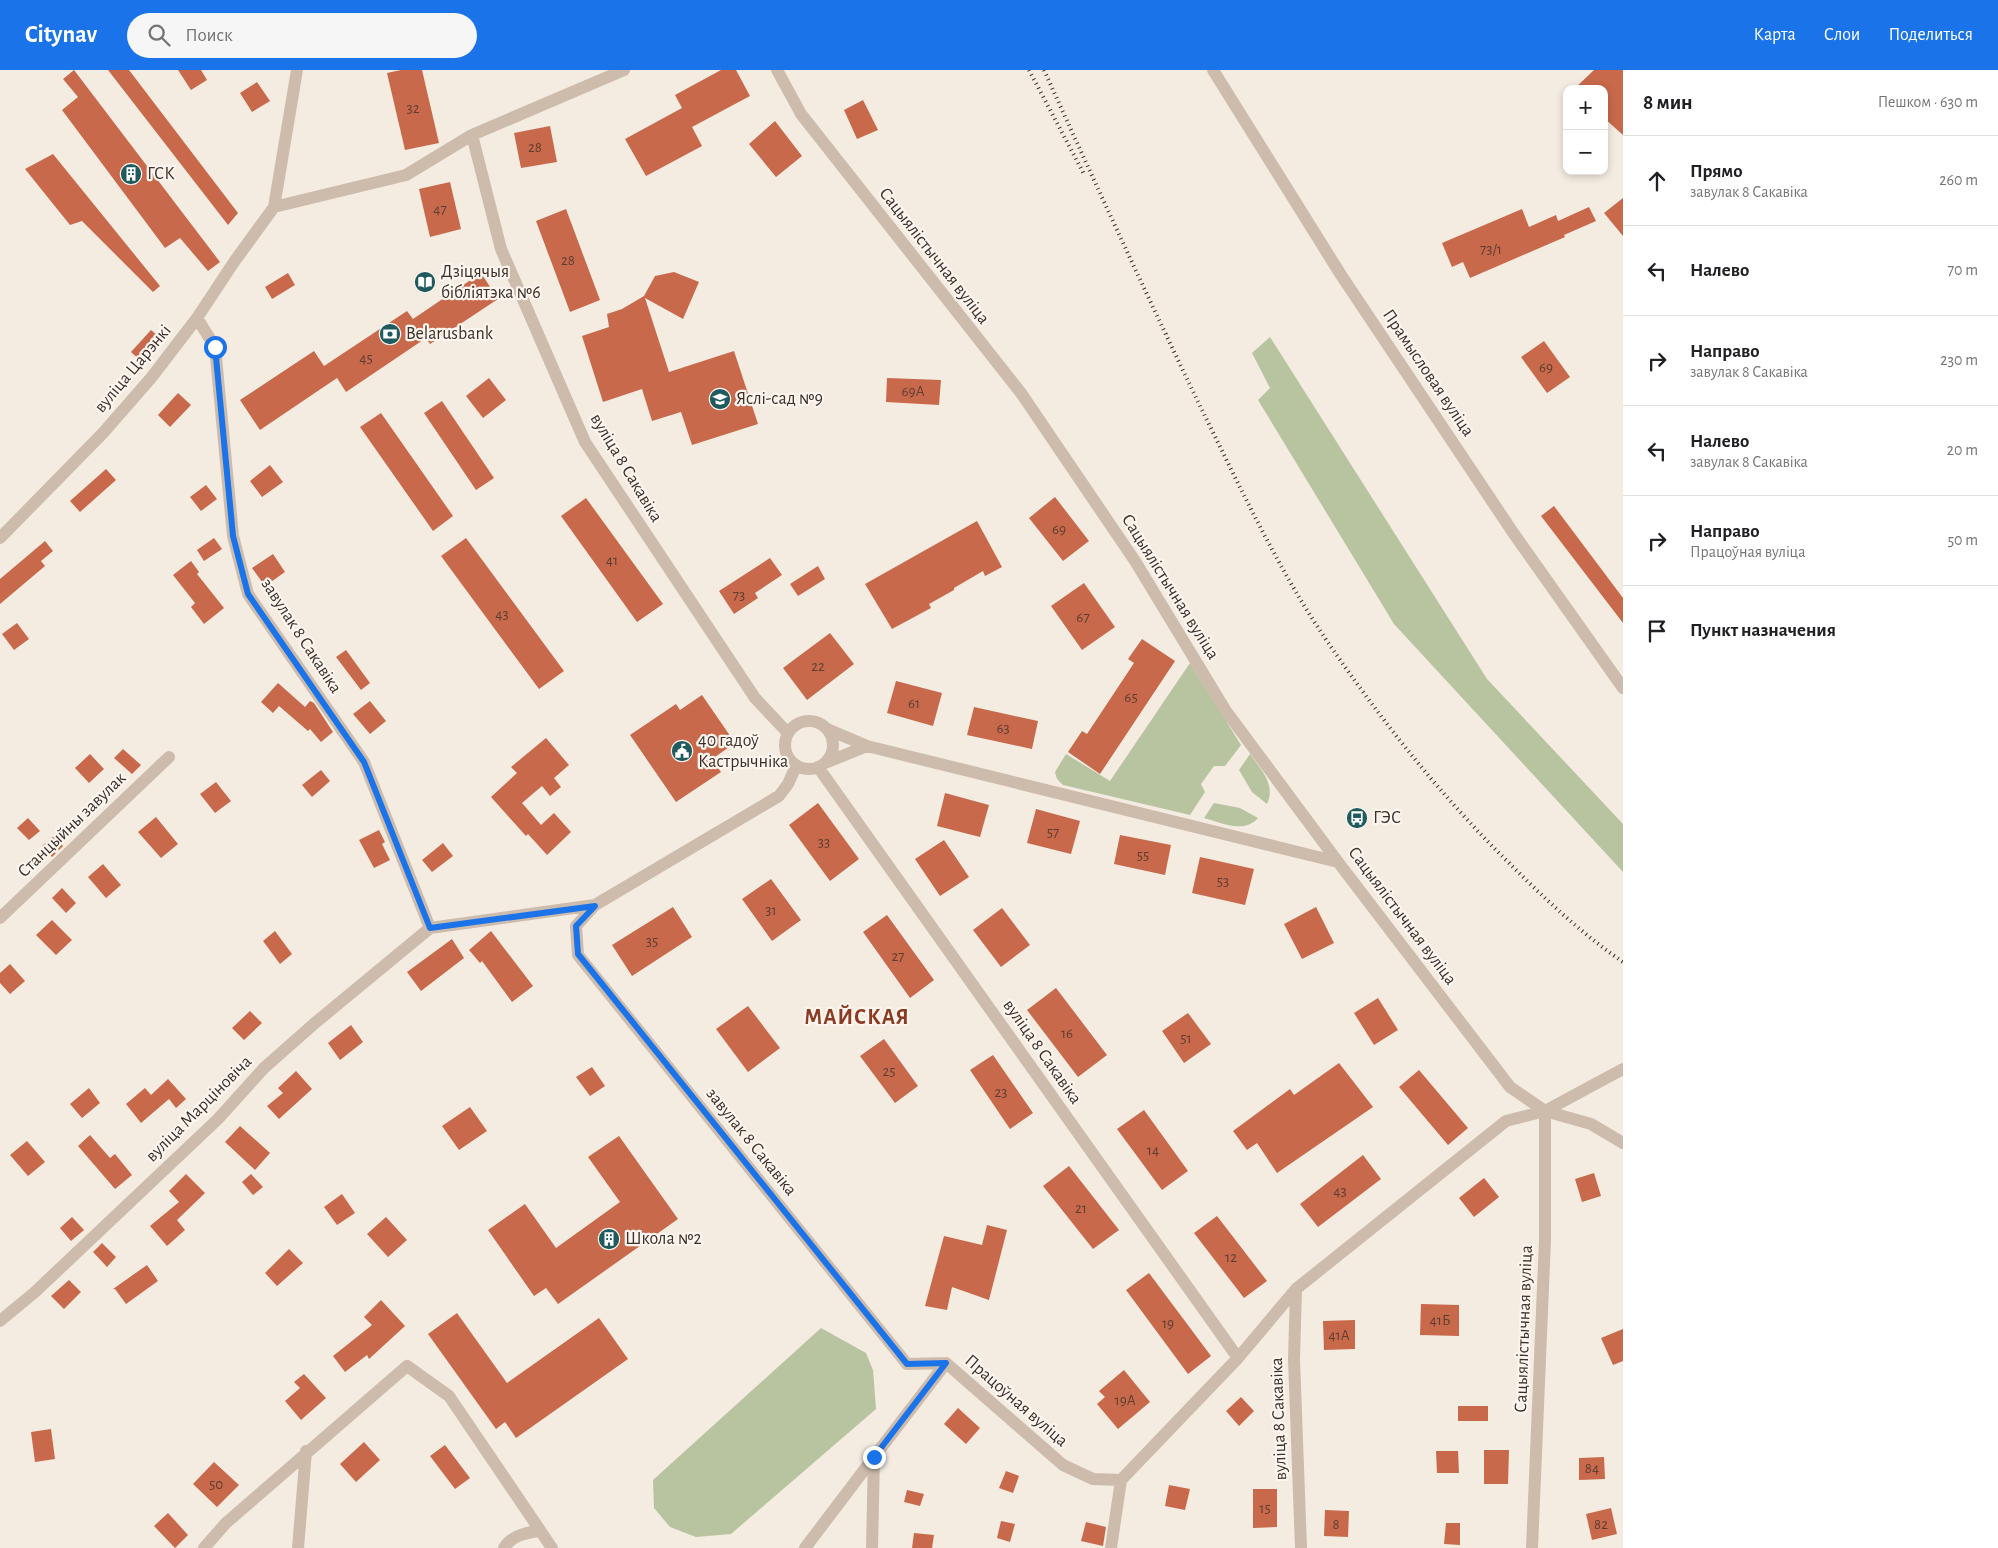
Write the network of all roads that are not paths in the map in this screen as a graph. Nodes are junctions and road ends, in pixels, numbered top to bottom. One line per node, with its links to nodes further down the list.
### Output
1 (297, 70): 6 (street)
2 (624, 70): 5 (street)
3 (777, 70): 16 (street, Сацыялістычная вуліца)
4 (1213, 70): 9 (street, Прамысловая вуліца)
5 (472, 135): 6 (street); 11 (street, вуліца 8 Сакавіка)
6 (274, 207): 7 (street, вуліца Царэнкі)
7 (197, 318): 8 (street, вуліца Царэнкі); 19 (street, завулак 8 Сакавіка)
8 (0, 538)
9 (1623, 688)
10 (826, 729): 11 (street); 12 (street); 14 (street)
11 (788, 733): 15 (street)
12 (867, 746): 14 (street); 16 (street)
13 (169, 757): 18 (street, Станцыйны завулак)
14 (822, 765): 15 (street); 25 (street, вуліца 8 Сакавіка)
15 (796, 766): 17 (street)
16 (1338, 862): 21 (street, Сацыялістычная вуліца)
17 (595, 906): 19 (street); 26 (street, завулак 8 Сакавіка)
18 (0, 918)
19 (430, 928): 24 (street, вуліца Марціновіча)
20 (1623, 1069): 21 (street)
21 (1545, 1111): 22 (street, Сацыялістычная вуліца); 23 (street); 39 (street, Сацыялістычная вуліца)
22 (1623, 1143)
23 (1296, 1289): 25 (street); 38 (street, вуліца 8 Сакавіка)
24 (0, 1321)
25 (1238, 1358): 29 (street)
26 (946, 1363): 28 (street, Працоўная вуліца); 29 (street, Працоўная вуліца)
27 (306, 1451): 30 (street); 31 (street); 32 (street)
28 (874, 1457): 35 (street, Працоўная вуліца); 36 (street)
29 (1120, 1480): 37 (street)
30 (538, 1531): 33 (street); 34 (street)
31 (204, 1548)
32 (298, 1548)
33 (504, 1548)
34 (552, 1548)
35 (805, 1548)
36 (872, 1548)
37 (1111, 1548)
38 (1301, 1548)
39 (1532, 1548)

